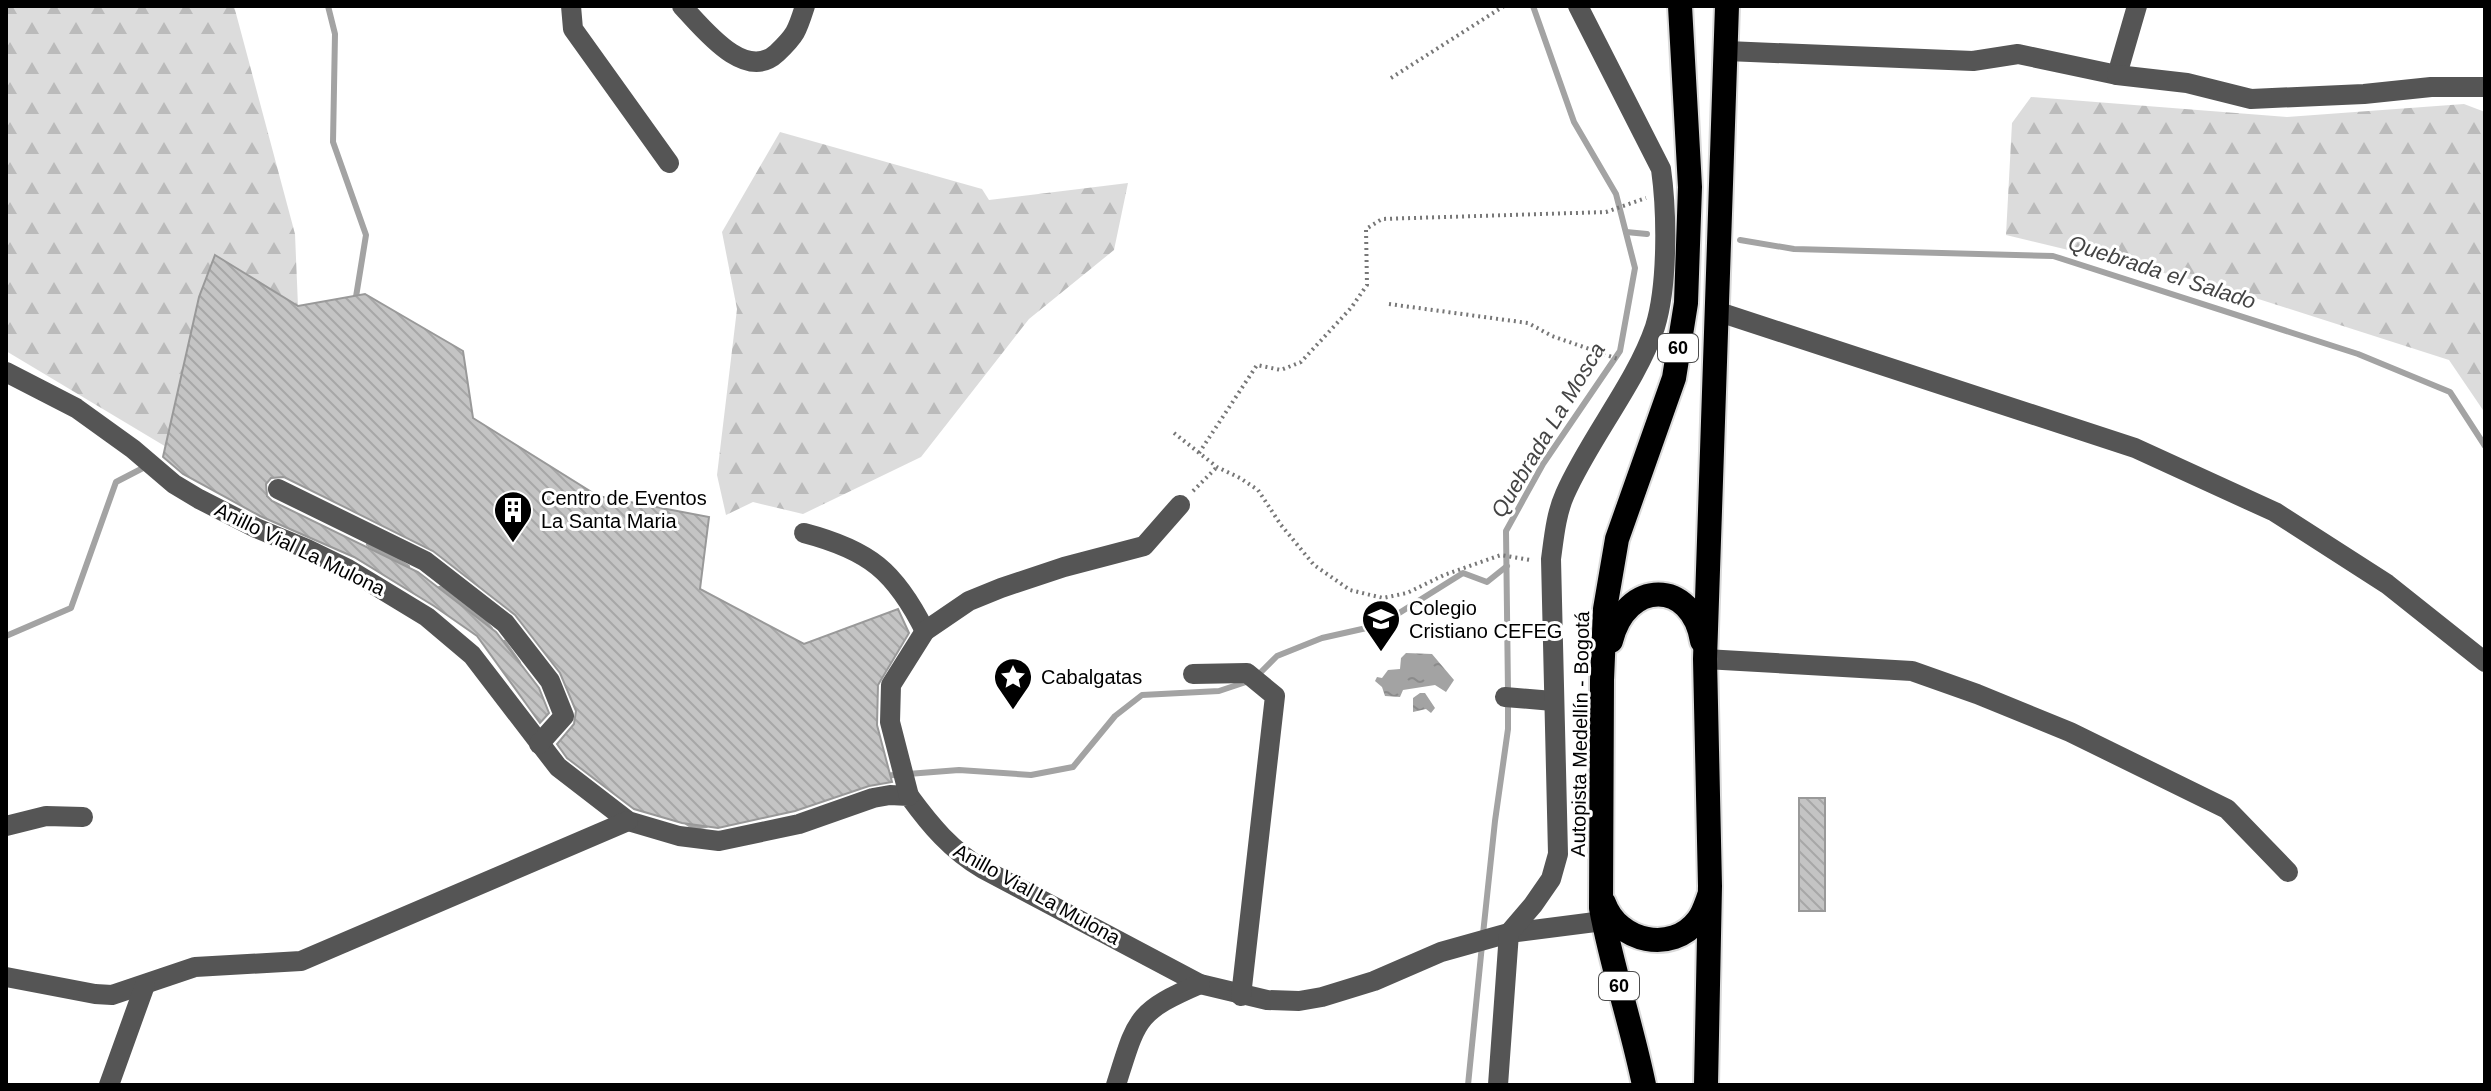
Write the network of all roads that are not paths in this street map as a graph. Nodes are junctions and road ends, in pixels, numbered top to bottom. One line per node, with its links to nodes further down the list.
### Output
1 (571, 6): 11 (street)
2 (682, 6): 3 (street)
3 (805, 6)
4 (1578, 6): 23 (street)
5 (1680, 6): 21 (highway, Autopista Medellín - Bogotá / 60)
6 (1727, 6): 8 (highway, 60)
7 (2137, 6): 9 (street)
8 (1727, 51): 9 (street); 12 (highway, 60)
9 (2117, 75): 10 (street)
10 (2485, 87)
11 (669, 163)
12 (1716, 311): 18 (highway, 60); 19 (street)
13 (6, 372): 24 (street, Anillo Vial La Mulona)
14 (278, 489): 24 (street)
15 (1180, 505): 17 (street)
16 (804, 533): 17 (street)
17 (925, 631): 25 (street)
18 (1705, 659): 21 (highway); 29 (street); 31 (highway, 60)
19 (2485, 662)
20 (1193, 674): 37 (street)
21 (1602, 680): 30 (highway, Autopista Medellín - Bogotá / 60)
22 (1505, 697): 23 (street)
23 (1545, 700): 33 (street)
24 (539, 744): 27 (street, Anillo Vial La Mulona)
25 (908, 792): 27 (street, Anillo Vial La Mulona); 35 (street, Anillo Vial La Mulona)
26 (83, 817): 28 (street)
27 (628, 821): 36 (street)
28 (6, 826)
29 (2288, 872)
30 (1601, 885): 31 (highway); 32 (highway, Autopista Medellín - Bogotá / 60)
31 (1710, 886): 42 (highway, 60)
32 (1603, 921): 33 (street, Anillo Vial La Mulona); 41 (highway, Autopista Medellín - Bogotá / 60)
33 (1500, 936): 37 (street, Anillo Vial La Mulona); 40 (street)
34 (6, 977): 36 (street)
35 (1200, 984): 37 (street, Anillo Vial La Mulona); 39 (street)
36 (145, 985): 38 (street)
37 (1241, 996)
38 (109, 1085)
39 (1116, 1085)
40 (1498, 1085)
41 (1644, 1085)
42 (1706, 1085)

